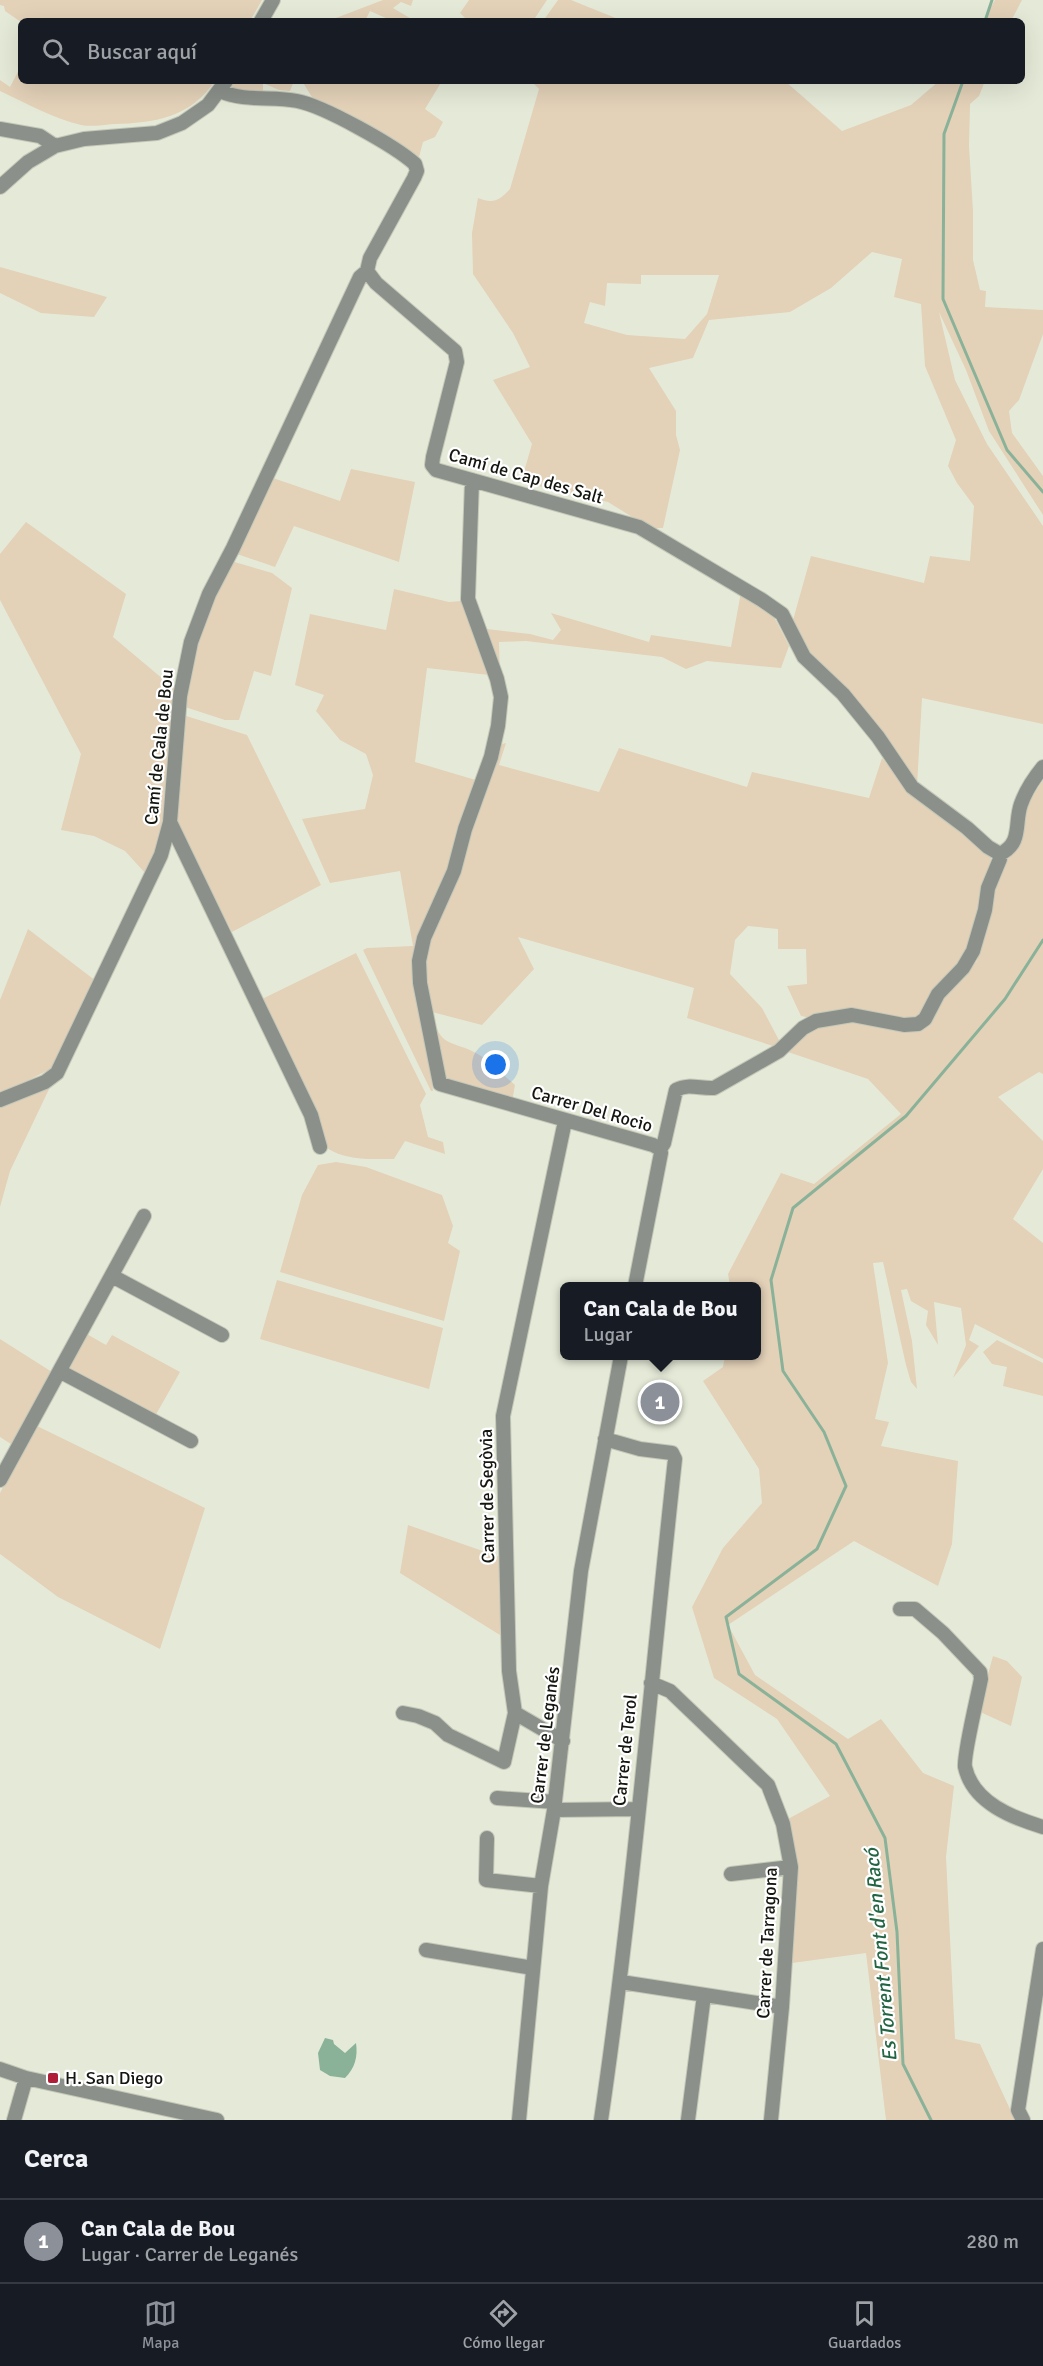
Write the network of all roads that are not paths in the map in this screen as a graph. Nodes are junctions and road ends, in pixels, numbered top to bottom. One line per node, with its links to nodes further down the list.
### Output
1 (273, 0): 2 (street)
2 (263, 18)
3 (223, 86): 5 (street); 7 (street)
4 (0, 129): 5 (street)
5 (55, 146): 6 (street)
6 (0, 187)
7 (367, 271): 8 (street, Camí de Cap des Salt); 10 (street, Camí de Cala de Bou)
8 (472, 480): 11 (street, Camí de Cap des Salt); 13 (street, Carrer Del Rocio)
9 (1043, 767): 11 (street)
10 (170, 822): 12 (street, Camí de Cala de Bou); 14 (street)
11 (1000, 854): 15 (street)
12 (0, 1100)
13 (565, 1121): 15 (street, Carrer Del Rocio); 28 (street, Carrer de Segòvia)
14 (320, 1147)
15 (660, 1151): 18 (street)
16 (144, 1216): 17 (street)
17 (112, 1276): 19 (street); 21 (street)
18 (636, 1282)
19 (222, 1335)
20 (620, 1360): 22 (street, Carrer de Leganés)
21 (61, 1372): 23 (street); 24 (street)
22 (605, 1439): 26 (street, Carrer de Terol); 29 (street, Carrer de Leganés)
23 (191, 1441)
24 (0, 1480)
25 (900, 1609): 33 (street)
26 (651, 1683): 32 (street, Carrer de Terol); 35 (street, Carrer de Tarragona)
27 (403, 1713): 28 (street, Carrer de Segòvia)
28 (515, 1713): 29 (street)
29 (563, 1741): 31 (street, Carrer de Leganés)
30 (497, 1798): 31 (street)
31 (555, 1806): 32 (street); 37 (street, Carrer de Leganés)
32 (637, 1809): 41 (street, Carrer de Terol)
33 (1043, 1827)
34 (487, 1838): 37 (street)
35 (791, 1868): 36 (street); 43 (street, Carrer de Tarragona)
36 (731, 1874)
37 (541, 1886): 40 (street, Carrer de Leganés)
38 (1043, 1949): 52 (street)
39 (426, 1950): 40 (street)
40 (533, 1968): 48 (street, Carrer de Leganés)
41 (621, 1982): 42 (street); 49 (street, Carrer de Terol)
42 (704, 1995): 43 (street); 50 (street)
43 (783, 2007): 51 (street, Carrer de Tarragona)
44 (0, 2069): 45 (street)
45 (26, 2078): 46 (street); 47 (street)
46 (14, 2120)
47 (217, 2120)
48 (519, 2120)
49 (601, 2120)
50 (688, 2120)
51 (771, 2120)
52 (1023, 2120)

